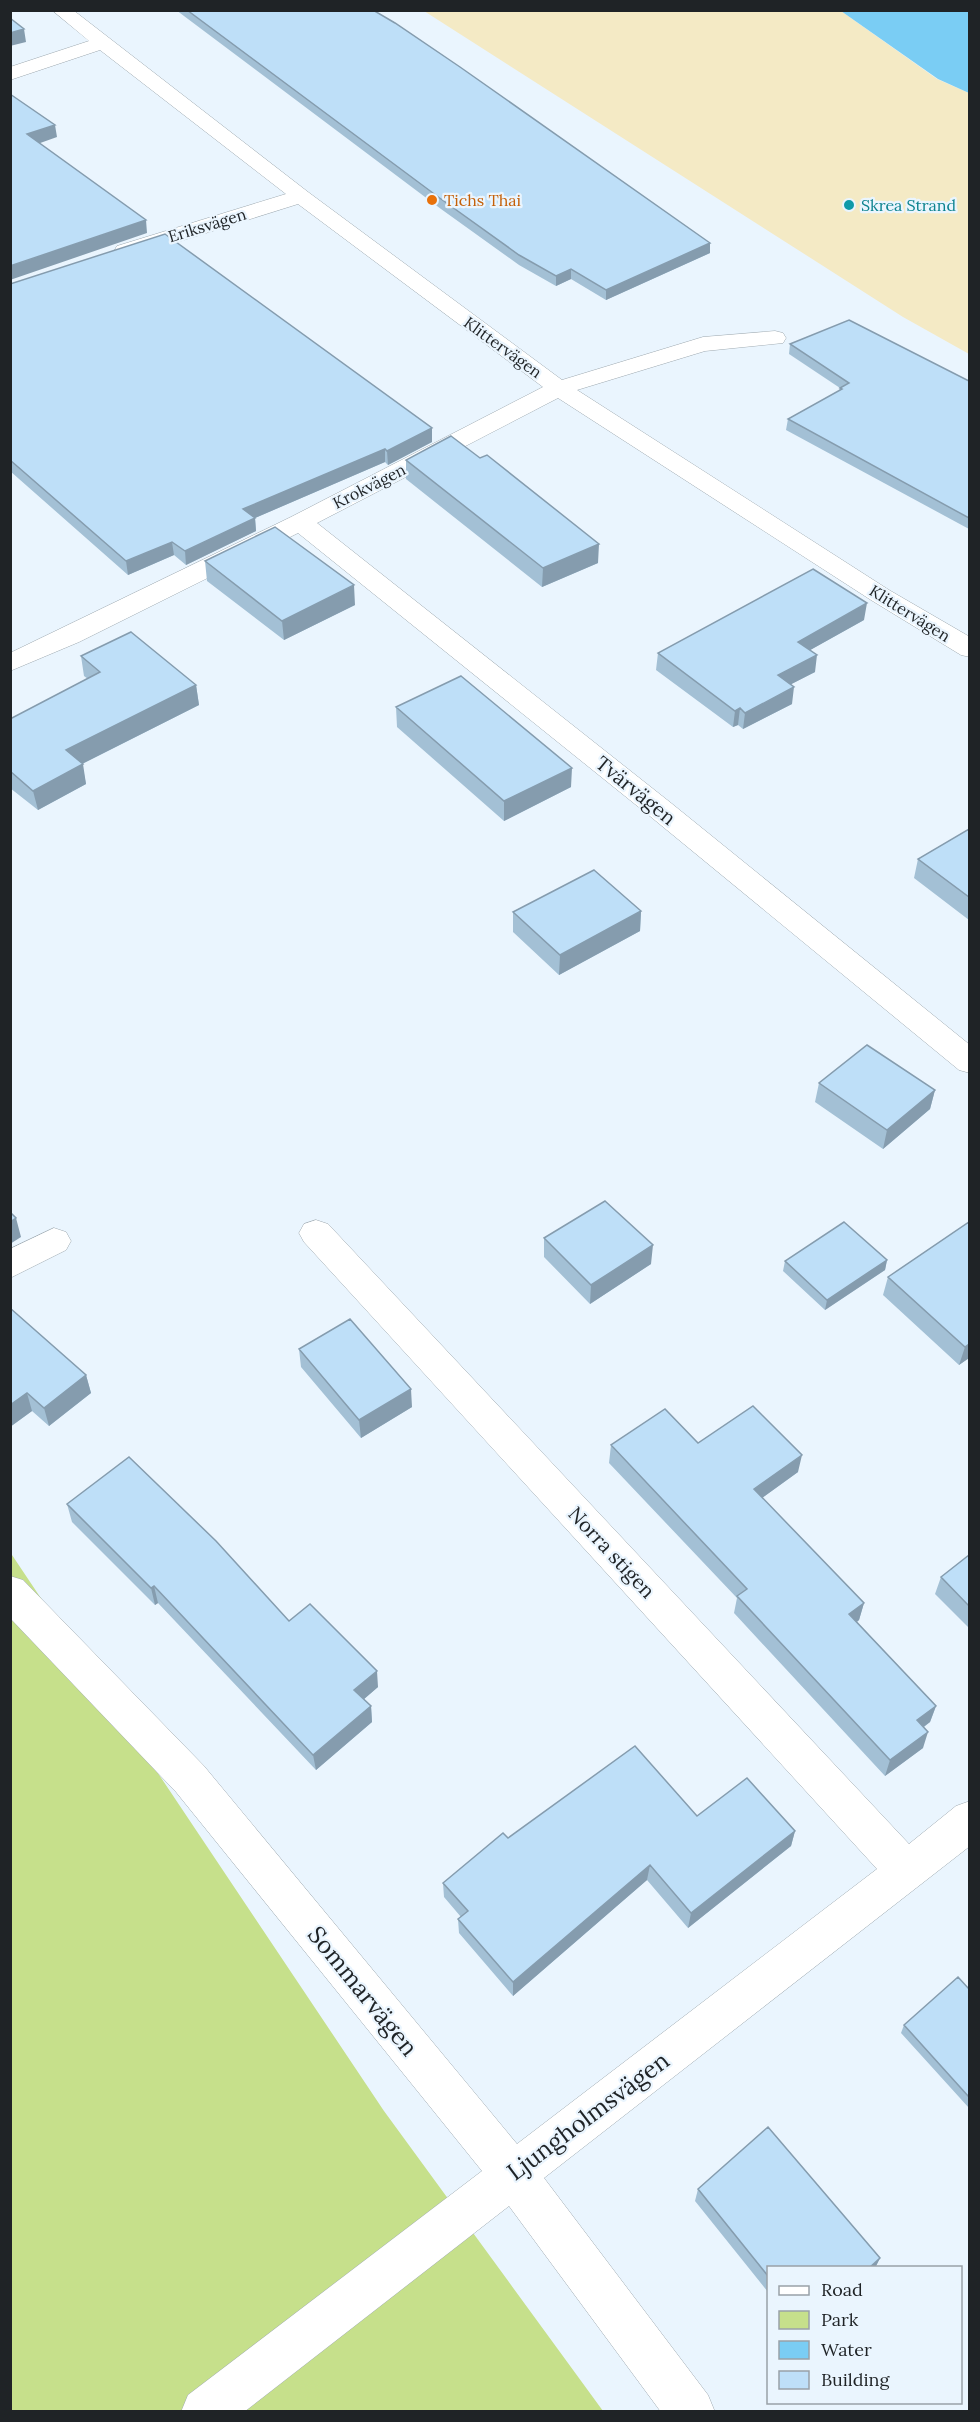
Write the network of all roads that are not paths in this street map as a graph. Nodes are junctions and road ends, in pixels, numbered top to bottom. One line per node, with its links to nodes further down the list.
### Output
1 (61, 10): 2 (street, Klittervägen)
2 (104, 42): 3 (street); 4 (street, Klittervägen)
3 (10, 74)
4 (301, 196): 5 (street, Eriksvägen); 7 (street, Klittervägen)
5 (110, 256)
6 (775, 339): 7 (street, Krokvägen)
7 (559, 388): 8 (street, Krokvägen); 9 (street, Klittervägen)
8 (300, 522): 10 (street, Krokvägen); 11 (street, Tvärvägen)
9 (969, 649)
10 (10, 663)
11 (969, 1062)
12 (316, 1233): 17 (street, Norra stigen)
13 (54, 1240): 14 (street)
14 (10, 1265)
15 (10, 1592): 18 (street, Sommarvägen)
16 (965, 1832): 17 (street, Ljungholmsvägen)
17 (908, 1871): 18 (street, Ljungholmsvägen)
18 (513, 2174): 19 (street, Ljungholmsvägen); 20 (street, Sommarvägen)
19 (205, 2412)
20 (690, 2412)

